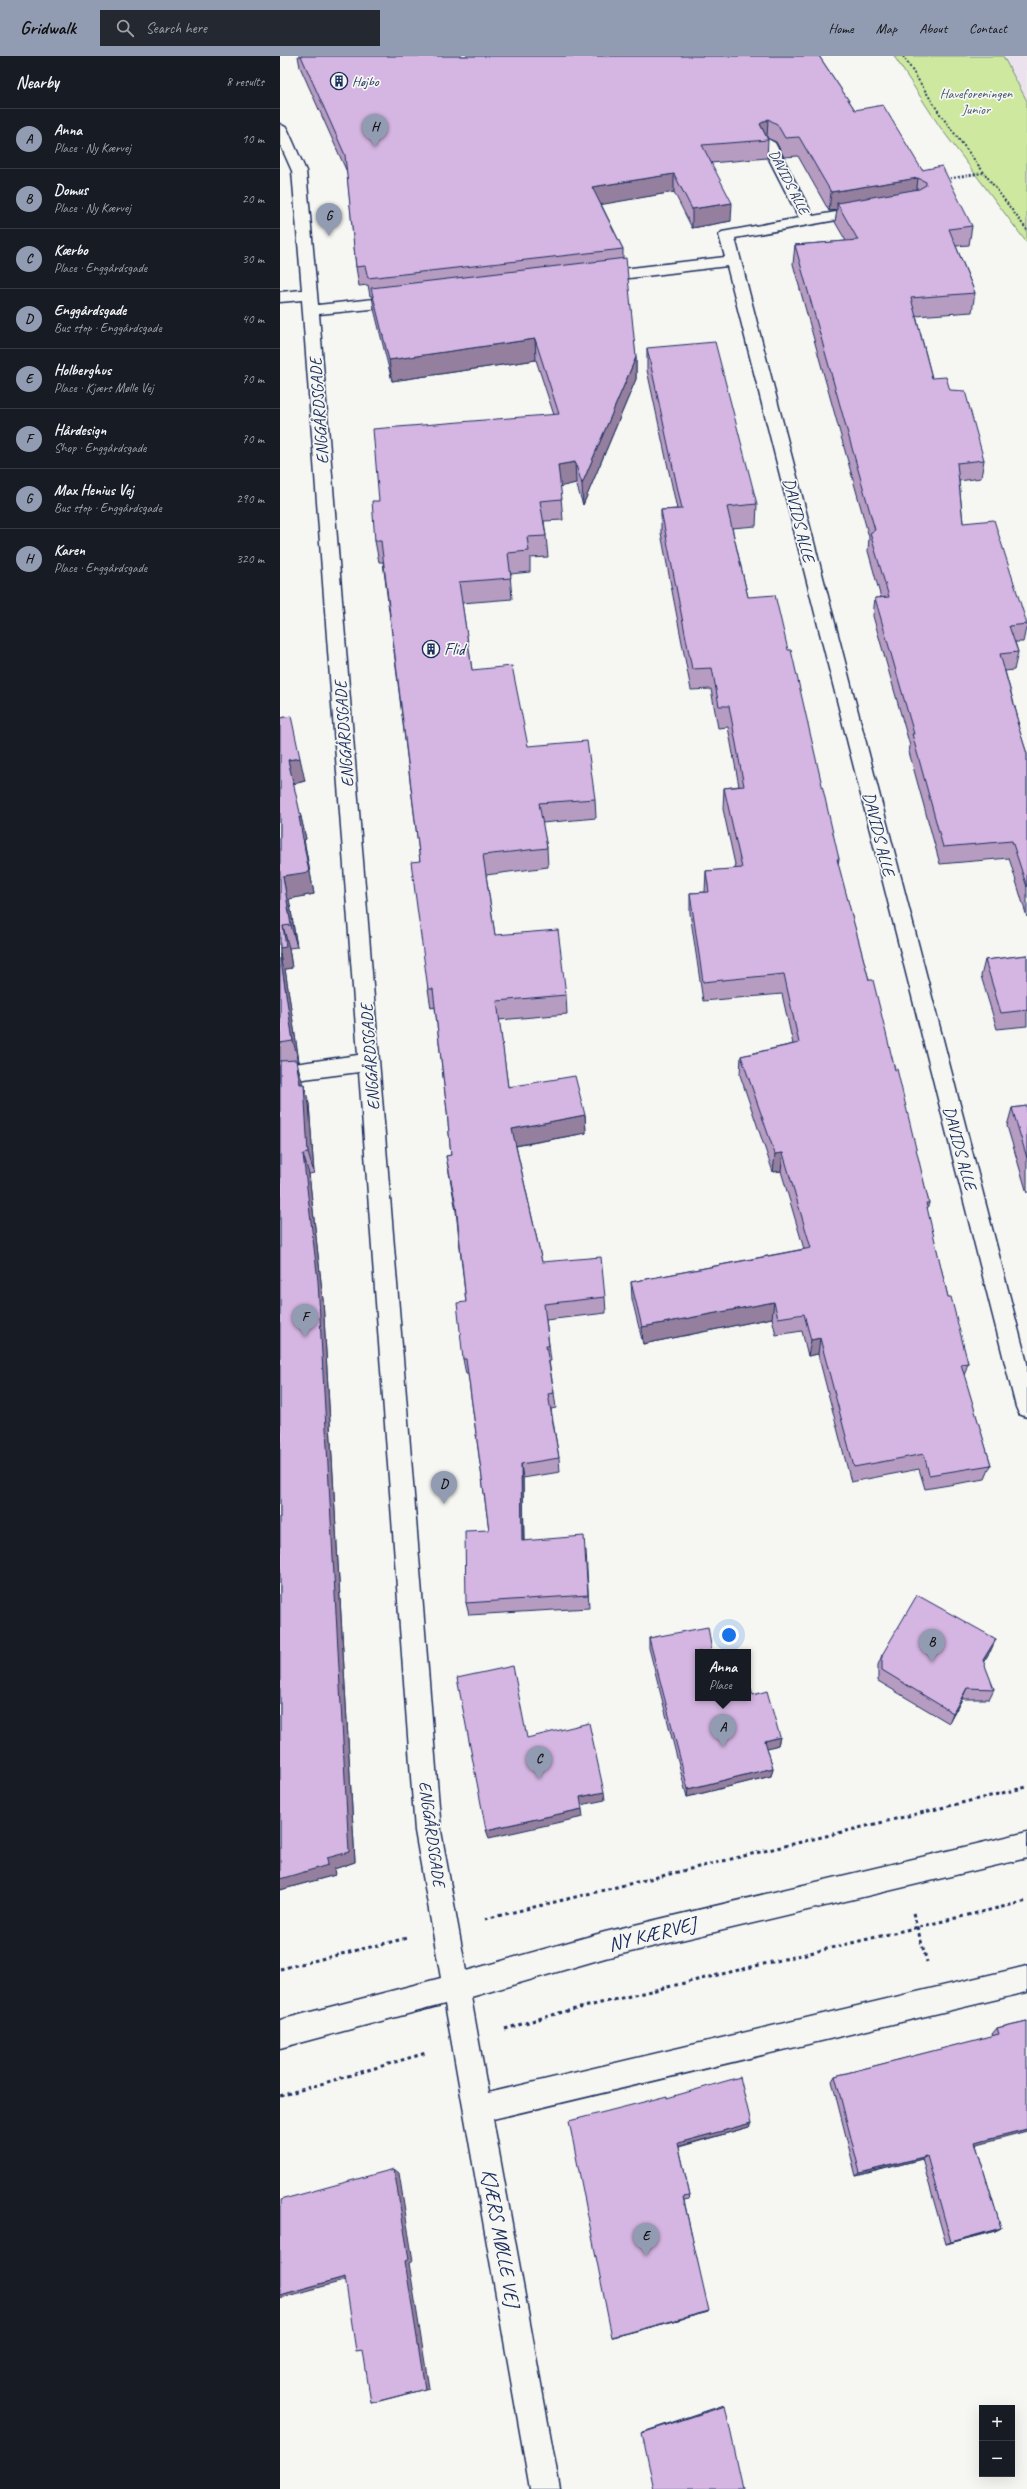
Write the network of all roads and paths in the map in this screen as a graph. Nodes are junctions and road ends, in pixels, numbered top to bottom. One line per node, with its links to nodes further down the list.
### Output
1 (903, 56): 4 (path)
2 (280, 128): 13 (street, ENGGÅRDSGADE)
3 (768, 142): 7 (street, DAVIDS ALLE)
4 (983, 173): 5 (path); 8 (path)
5 (939, 180)
6 (877, 209): 7 (street, DAVIDS ALLE)
7 (809, 222): 9 (street, DAVIDS ALLE)
8 (1027, 230)
9 (733, 262): 10 (street); 16 (street, DAVIDS ALLE)
10 (576, 280)
11 (280, 297): 13 (street)
12 (420, 298): 13 (street)
13 (311, 302): 14 (street, ENGGÅRDSGADE)
14 (370, 1062): 15 (street); 26 (street, ENGGÅRDSGADE)
15 (280, 1074)
16 (1027, 1407)
17 (1027, 1787): 21 (path)
18 (1027, 1845): 19 (street, NY KÆRVEJ)
19 (901, 1875): 22 (path); 26 (street, NY KÆRVEJ)
20 (1027, 1901): 22 (path)
21 (536, 1906)
22 (917, 1927): 27 (path); 28 (path)
23 (355, 1950): 24 (path)
24 (280, 1969)
25 (1027, 1979): 27 (street)
26 (457, 1987): 29 (street, NY KÆRVEJ); 32 (street, KJÆRS MØLLE VEJ)
27 (938, 1999): 32 (street)
28 (559, 2013)
29 (280, 2034)
30 (376, 2069): 31 (path)
31 (280, 2096)
32 (479, 2109): 33 (street, KJÆRS MØLLE VEJ)
33 (545, 2489)

